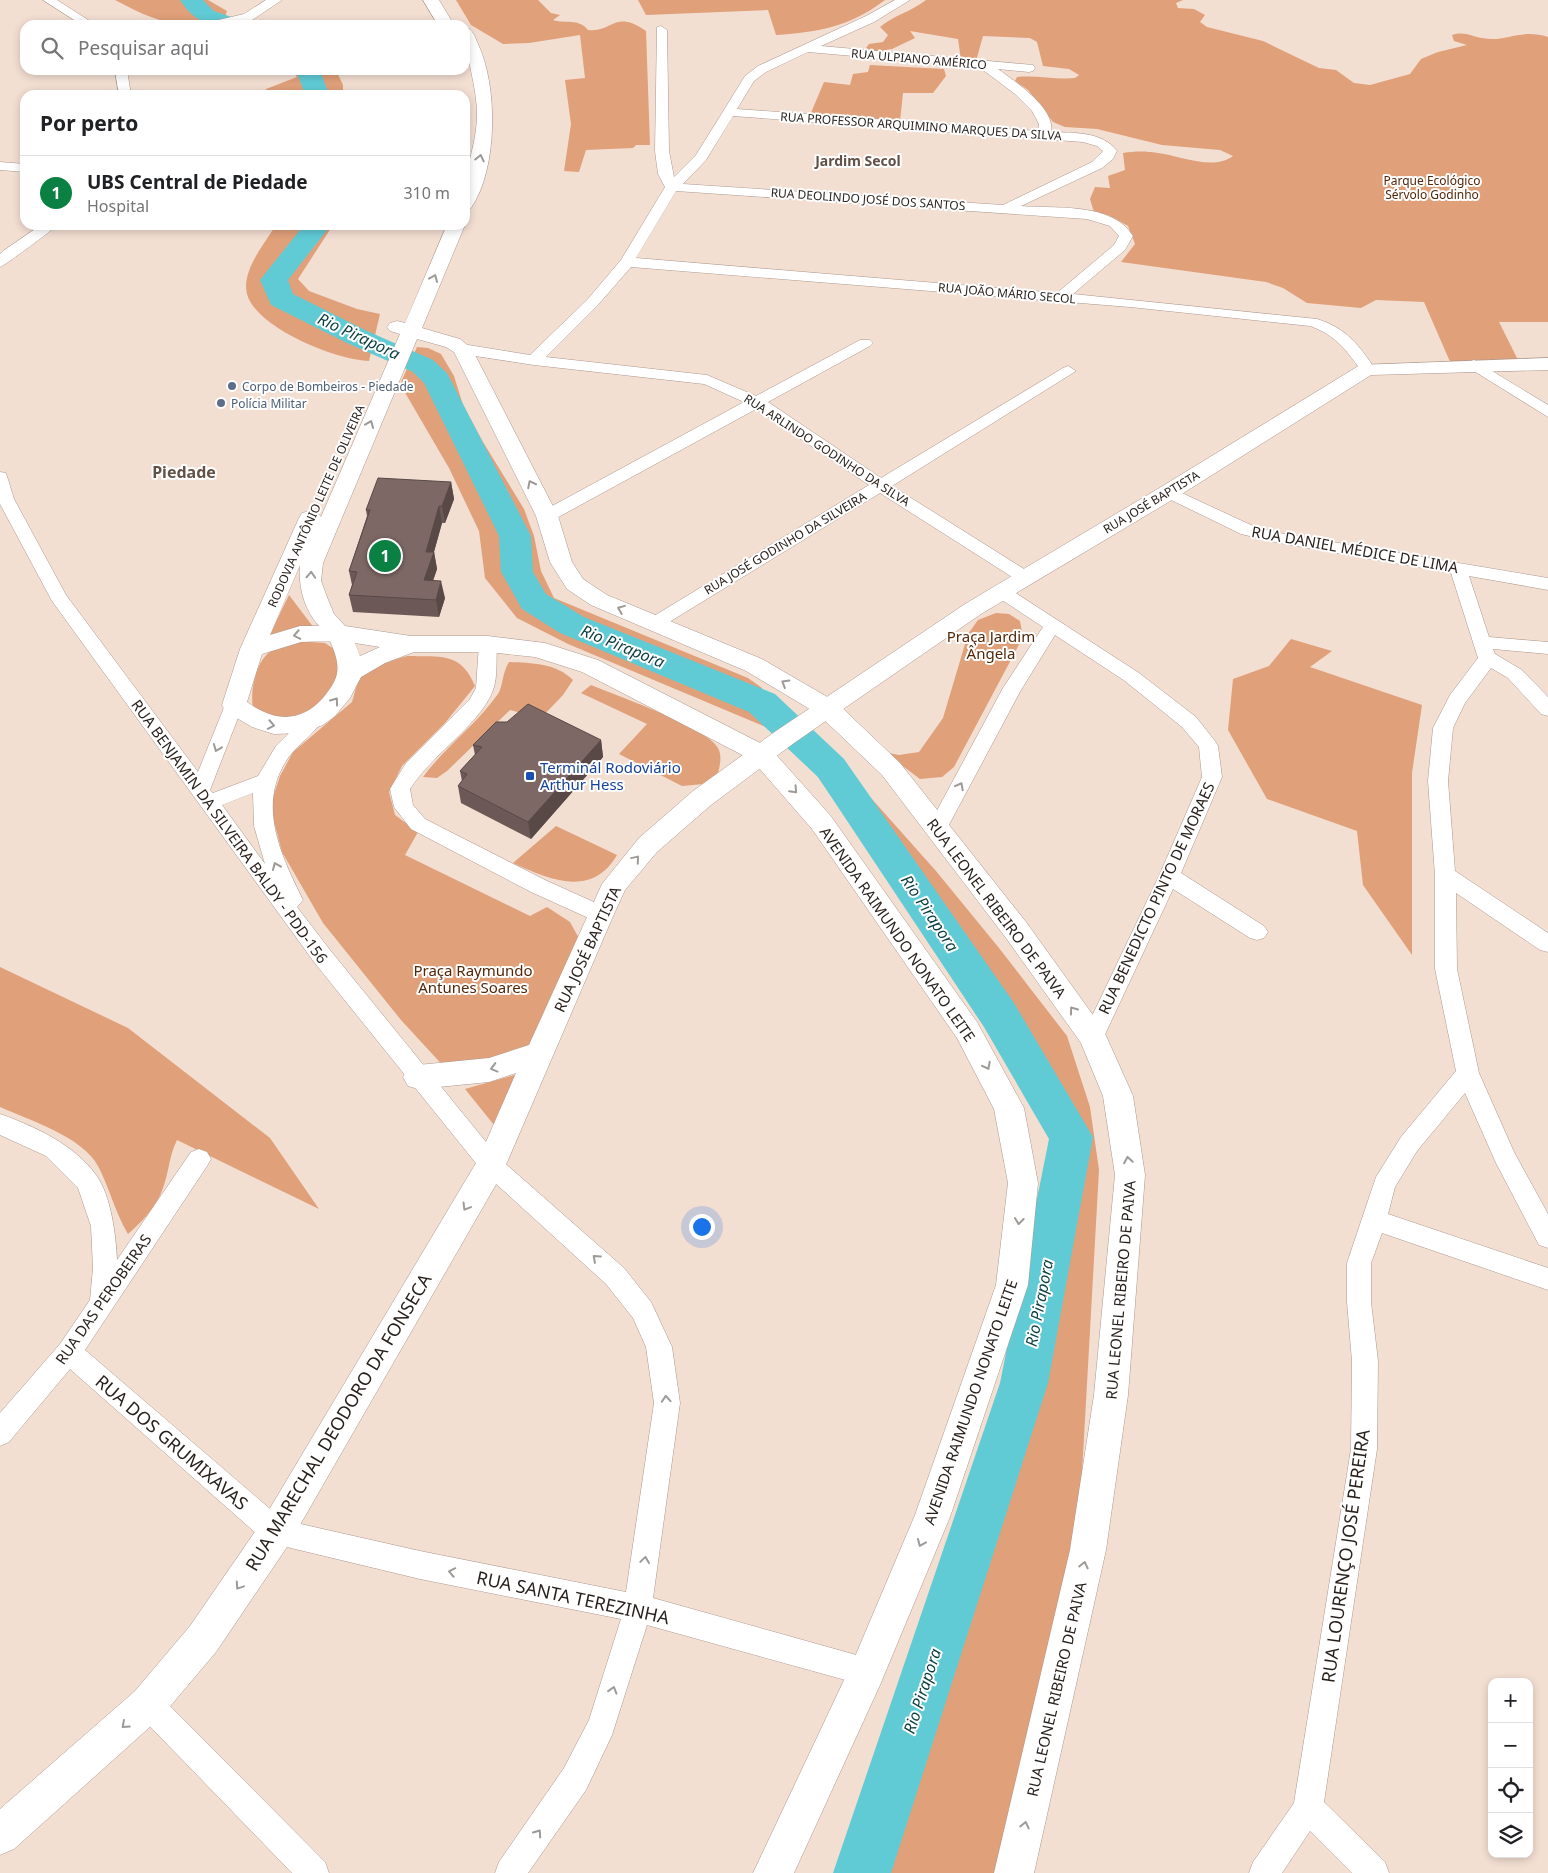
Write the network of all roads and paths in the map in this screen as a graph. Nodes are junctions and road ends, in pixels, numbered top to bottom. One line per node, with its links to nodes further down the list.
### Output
1 (50, 0): 6 (street)
2 (276, 0): 7 (street)
3 (431, 0): 8 (main road)
4 (447, 0): 9 (main road)
5 (904, 0): 12 (street)
6 (82, 20)
7 (238, 20)
8 (443, 20)
9 (458, 20)
10 (660, 30): 21 (street)
11 (470, 45): 27 (main road, one-way to 11)
12 (808, 49): 13 (street, RUA ULPIANO AMÉRICO); 19 (street)
13 (984, 65): 14 (street, RUA ULPIANO AMÉRICO); 20 (street)
14 (1029, 68)
15 (122, 75): 17 (street)
16 (466, 75): 18 (main road)
17 (124, 90)
18 (469, 90)
19 (728, 112): 20 (street, RUA PROFESSOR ARQUIMINO MARQUES DA SILVA); 22 (street)
20 (1043, 135): 26 (street, RUA PROFESSOR ARQUIMINO MARQUES DA SILVA)
21 (672, 153): 22 (street); 25 (street)
22 (701, 157): 25 (street)
23 (0, 166): 24 (street)
24 (20, 168)
25 (672, 187): 28 (street, RUA DEOLINDO JOSÉ DOS SANTOS); 33 (street)
26 (1052, 188): 28 (street); 29 (street)
27 (470, 190)
28 (1006, 208): 29 (street, RUA DEOLINDO JOSÉ DOS SANTOS)
29 (1064, 213): 35 (street, RUA DEOLINDO JOSÉ DOS SANTOS)
30 (43, 230): 34 (street)
31 (438, 230): 37 (main road, RODOVIA ANTÔNIO LEITE DE OLIVEIRA)
32 (454, 230): 36 (main road, RODOVIA ANTÔNIO LEITE DE OLIVEIRA, one-way to 32)
33 (627, 262): 35 (street, RUA JOÃO MÁRIO SECOL); 41 (street)
34 (0, 263)
35 (1061, 297): 45 (street, RUA JOÃO MÁRIO SECOL)
36 (420, 311): 37 (main road, RODOVIA ANTÔNIO LEITE DE OLIVEIRA); 38 (main road)
37 (402, 332): 38 (main road); 44 (main road, RODOVIA ANTÔNIO LEITE DE OLIVEIRA)
38 (438, 337): 40 (main road)
39 (865, 343): 47 (street)
40 (462, 350): 41 (street, RUA ARLINDO GODINHO DA SILVA); 53 (main road, RUA LEONEL RIBEIRO DE PAIVA, one-way to 40)
41 (534, 360): 47 (street, RUA ARLINDO GODINHO DA SILVA)
42 (1548, 364): 43 (main road, RUA JOSÉ BAPTISTA)
43 (1474, 365): 45 (main road, RUA JOSÉ BAPTISTA); 48 (street)
44 (386, 368): 56 (main road, RODOVIA ANTÔNIO LEITE DE OLIVEIRA); 60 (main road, RODOVIA ANTÔNIO LEITE DE OLIVEIRA, one-way to 44)
45 (1367, 369): 51 (main road, RUA JOSÉ BAPTISTA)
46 (1068, 370): 50 (street, RUA JOSÉ GODINHO DA SILVEIRA)
47 (757, 402): 50 (street, RUA ARLINDO GODINHO DA SILVA); 53 (street)
48 (1548, 412)
49 (0, 477): 52 (street, RUA BENJAMIN DA SILVEIRA BALDY - PDD-156)
50 (880, 485): 55 (street, RUA ARLINDO GODINHO DA SILVA); 59 (street, RUA JOSÉ GODINHO DA SILVEIRA)
51 (1169, 492): 54 (street, RUA DANIEL MÉDICE DE LIMA); 55 (main road, RUA JOSÉ BAPTISTA)
52 (3, 500): 74 (street, RUA BENJAMIN DA SILVEIRA BALDY - PDD-156)
53 (547, 516): 59 (main road, RUA LEONEL RIBEIRO DE PAIVA, one-way to 53)
54 (1458, 568): 57 (street, RUA DANIEL MÉDICE DE LIMA); 66 (street)
55 (1026, 578): 58 (main road, RUA JOSÉ BAPTISTA)
56 (283, 580): 60 (main road); 65 (main road, RODOVIA ANTÔNIO LEITE DE OLIVEIRA)
57 (1548, 584)
58 (1002, 592): 61 (street, RUA BENEDICTO PINTO DE MORAES); 70 (main road, RUA JOSÉ BAPTISTA)
59 (656, 622): 70 (main road, RUA LEONEL RIBEIRO DE PAIVA, one-way to 59)
60 (331, 625): 62 (main road, AVENIDA RAIMUNDO NONATO LEITE); 65 (main road, one-way to 65); 67 (main road, RODOVIA ANTÔNIO LEITE DE OLIVEIRA)
61 (1053, 625): 76 (street, one-way to 61); 79 (street, RUA BENEDICTO PINTO DE MORAES)
62 (411, 644): 63 (main road, AVENIDA RAIMUNDO NONATO LEITE); 67 (main road, AVENIDA RAIMUNDO NONATO LEITE)
63 (488, 644): 72 (main road, AVENIDA RAIMUNDO NONATO LEITE); 80 (street)
64 (1548, 648): 66 (street)
65 (252, 649): 68 (main road, RODOVIA ANTÔNIO LEITE DE OLIVEIRA)
66 (1485, 651): 69 (street); 78 (street)
67 (350, 674): 71 (main road, one-way to 67)
68 (234, 705): 71 (main road, one-way to 71); 74 (street, RODOVIA ANTÔNIO LEITE DE OLIVEIRA, one-way to 74)
69 (1548, 709)
70 (820, 713): 72 (main road, RUA JOSÉ BAPTISTA); 76 (main road, RUA LEONEL RIBEIRO DE PAIVA)
71 (312, 721): 73 (street)
72 (773, 745): 80 (main road, RUA JOSÉ BAPTISTA, one-way to 72); 99 (main road, AVENIDA RAIMUNDO NONATO LEITE, one-way to 99)
73 (266, 781): 74 (street); 75 (street)
74 (205, 796): 77 (street, RUA BENJAMIN DA SILVEIRA BALDY - PDD-156)
75 (260, 818): 77 (street); 83 (street, one-way to 75)
76 (937, 829): 84 (main road, RUA LEONEL RIBEIRO DE PAIVA, one-way to 76)
77 (237, 841): 83 (street, RUA BENJAMIN DA SILVEIRA BALDY - PDD-156)
78 (1446, 875): 82 (street); 86 (street)
79 (1169, 876): 81 (street); 84 (street, RUA BENEDICTO PINTO DE MORAES)
80 (600, 914): 85 (main road, RUA JOSÉ BAPTISTA)
81 (1257, 932)
82 (1548, 944)
83 (322, 956): 87 (street, RUA BENJAMIN DA SILVEIRA BALDY - PDD-156)
84 (1092, 1037): 106 (main road, RUA LEONEL RIBEIRO DE PAIVA, one-way to 84)
85 (540, 1053): 87 (main road, one-way to 87); 90 (main road, RUA JOSÉ BAPTISTA)
86 (1468, 1073): 91 (street, RUA LOURENÇO JOSÉ PEREIRA); 92 (street)
87 (418, 1077): 90 (street, RUA BENJAMIN DA SILVEIRA BALDY - PDD-156)
88 (0, 1124): 94 (street)
89 (199, 1159): 94 (street, RUA DAS PEROBEIRAS)
90 (491, 1165): 97 (main road, RUA MARECHAL DEODORO DA FONSECA, one-way to 97); 98 (street, RUA BENJAMIN DA SILVEIRA BALDY - PDD-156, one-way to 90)
91 (1374, 1220): 93 (street); 101 (street, RUA LOURENÇO JOSÉ PEREIRA)
92 (1548, 1237)
93 (1548, 1279)
94 (102, 1305): 95 (street, RUA DAS PEROBEIRAS)
95 (69, 1352): 96 (street, RUA DAS PEROBEIRAS); 97 (street, RUA DOS GRUMIXAVAS)
96 (0, 1433)
97 (276, 1532): 98 (street, RUA SANTA TEREZINHA, one-way to 97); 100 (main road, RUA MARECHAL DEODORO DA FONSECA, one-way to 100)
98 (638, 1608): 99 (street, RUA SANTA TEREZINHA); 104 (street, RUA BENJAMIN DA SILVEIRA BALDY - PDD-156, one-way to 98)
99 (867, 1672): 105 (main road, AVENIDA RAIMUNDO NONATO LEITE)
100 (148, 1704): 102 (main road, RUA MARECHAL DEODORO DA FONSECA, one-way to 102); 103 (street)
101 (1308, 1808): 107 (street); 108 (street)
102 (0, 1835)
103 (314, 1873)
104 (510, 1873)
105 (773, 1873)
106 (1014, 1873)
107 (1264, 1873)
108 (1374, 1873)

